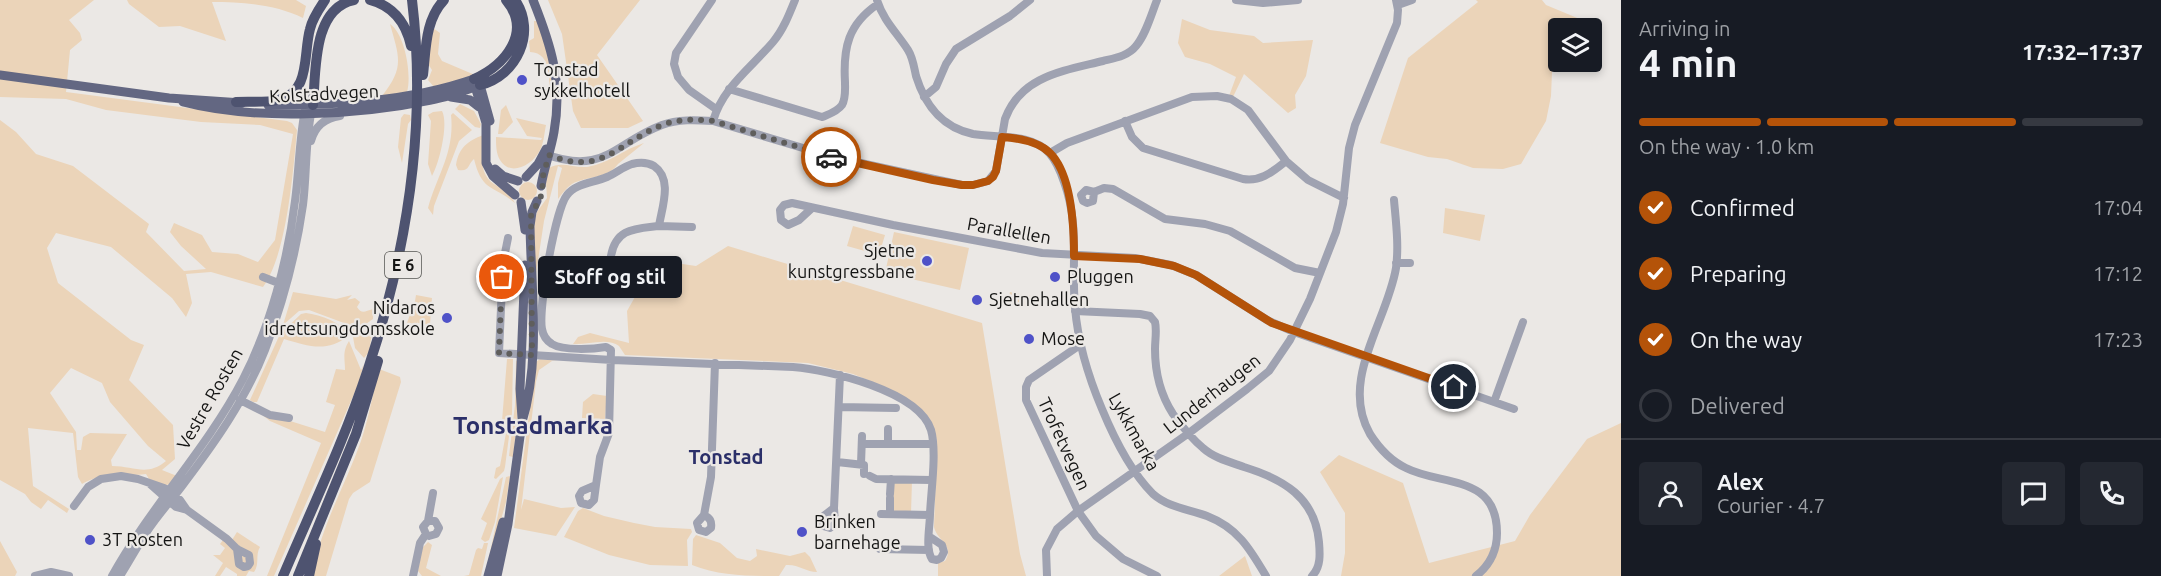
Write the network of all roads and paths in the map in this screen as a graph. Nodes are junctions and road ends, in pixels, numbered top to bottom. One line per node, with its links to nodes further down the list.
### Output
1 (325, 0): 20 (highway)
2 (354, 0): 30 (highway)
3 (370, 0): 21 (highway, E 6)
4 (412, 0): 21 (highway, E 6)
5 (419, 0): 23 (highway, E 6)
6 (444, 0): 23 (highway, E 6)
7 (506, 0): 24 (highway)
8 (515, 0): 24 (highway)
9 (533, 0): 40 (main road)
10 (712, 0): 31 (street)
11 (795, 0): 25 (street)
12 (1030, 0): 27 (street)
13 (1157, 0): 37 (street)
14 (1236, 0): 17 (street)
15 (1298, 0): 17 (street)
16 (1412, 0): 19 (street)
17 (1282, 1)
18 (878, 2): 25 (street); 27 (street)
19 (1397, 3): 45 (street, Lunderhaugen)
20 (318, 12): 29 (highway); 30 (highway)
21 (417, 60): 23 (highway, E 6)
22 (0, 75): 28 (main road, Kolstadvegen)
23 (420, 76): 34 (highway, E 6)
24 (476, 84): 26 (main road, Kolstadvegen); 30 (main road, Kolstadvegen); 33 (main road); 42 (main road)
25 (729, 89): 31 (street)
26 (446, 97): 32 (main road, Kolstadvegen); 33 (main road)
27 (924, 97): 37 (street)
28 (169, 98): 29 (main road, Kolstadvegen); 30 (main road, Kolstadvegen)
29 (236, 102): 30 (main road, Kolstadvegen)
30 (309, 109): 32 (main road, Kolstadvegen); 39 (street, Vestre Rosten); 59 (street, Vestre Rosten)
31 (716, 109): 35 (street)
32 (361, 110): 39 (street, Vestre Rosten)
33 (482, 110): 46 (main road)
34 (419, 120): 92 (highway, E 6); 105 (highway, E 6)
35 (713, 121): 37 (street); 40 (street)
36 (1125, 121): 38 (street); 41 (street); 41 (street)
37 (1002, 137): 38 (street)
38 (1050, 153): 54 (street, Lykkmarka)
39 (307, 154): 59 (street, Vestre Rosten)
40 (547, 155): 42 (main road); 43 (main road)
41 (1286, 162): 45 (street)
42 (522, 179): 43 (main road); 46 (main road)
43 (541, 186): 48 (main road)
44 (1094, 192): 57 (street)
45 (1344, 198): 57 (street, Lunderhaugen)
46 (518, 199): 48 (main road); 64 (main road)
47 (1394, 200): 55 (street)
48 (537, 201): 64 (main road)
49 (812, 208): 54 (street, Parallellen)
50 (659, 225): 51 (street); 53 (street); 66 (street)
51 (692, 227)
52 (508, 238): 64 (street)
53 (611, 256)
54 (1074, 256): 60 (street, Lykkmarka); 62 (street, Parallellen)
55 (1396, 263): 56 (street); 65 (street)
56 (1410, 263)
57 (1320, 273): 62 (street, Lunderhaugen)
58 (263, 277): 59 (street)
59 (282, 284): 70 (street, Vestre Rosten); 88 (street, Vestre Rosten)
60 (1075, 311): 63 (street, Lykkmarka); 78 (street)
61 (1523, 322): 71 (street)
62 (1294, 332): 65 (street, Parallellen); 78 (street, Lunderhaugen)
63 (1080, 345): 83 (street, Lykkmarka); 91 (street, Trofetvegen)
64 (527, 355): 66 (street); 93 (main road)
65 (1367, 357): 71 (street, Parallellen); 115 (street)
66 (612, 360): 67 (street); 86 (street)
67 (715, 363): 68 (street); 94 (street)
68 (840, 375): 72 (street); 80 (street)
69 (880, 396): 73 (street)
70 (240, 400): 76 (street, Vestre Rosten); 88 (street, Vestre Rosten)
71 (1494, 402): 75 (street, Parallellen)
72 (839, 407): 73 (street); 81 (street)
73 (880, 407): 74 (street)
74 (896, 408)
75 (1514, 409)
76 (289, 418)
77 (888, 429): 79 (street)
78 (1189, 433): 83 (street, Lunderhaugen); 114 (street)
79 (888, 444): 80 (street); 82 (street)
80 (933, 444): 85 (street)
81 (837, 462): 82 (street); 90 (street)
82 (861, 464): 84 (street)
83 (1135, 471): 91 (street, Lunderhaugen); 113 (street, Lykkmarka)
84 (891, 479): 85 (street); 95 (street)
85 (931, 480): 95 (street)
86 (596, 485)
87 (433, 493): 96 (street)
88 (170, 497): 89 (street); 99 (street); 104 (street, Vestre Rosten)
89 (74, 506)
90 (834, 508)
91 (1078, 511): 111 (street, Lunderhaugen); 112 (street)
92 (324, 512): 106 (highway, E 6); 107 (highway, E 6)
93 (509, 512): 109 (main road); 110 (main road)
94 (704, 515)
95 (930, 515): 98 (street)
96 (428, 521): 97 (street); 97 (street)
97 (426, 534): 108 (street)
98 (930, 537): 101 (street); 101 (street)
99 (237, 549)
100 (880, 549): 101 (street)
101 (929, 550)
102 (35, 576): 103 (street)
103 (69, 576)
104 (114, 576)
105 (284, 576)
106 (298, 576)
107 (309, 576)
108 (413, 576)
109 (488, 576)
110 (497, 576)
111 (1047, 576)
112 (1156, 576)
113 (1266, 576)
114 (1312, 576)
115 (1476, 576)

